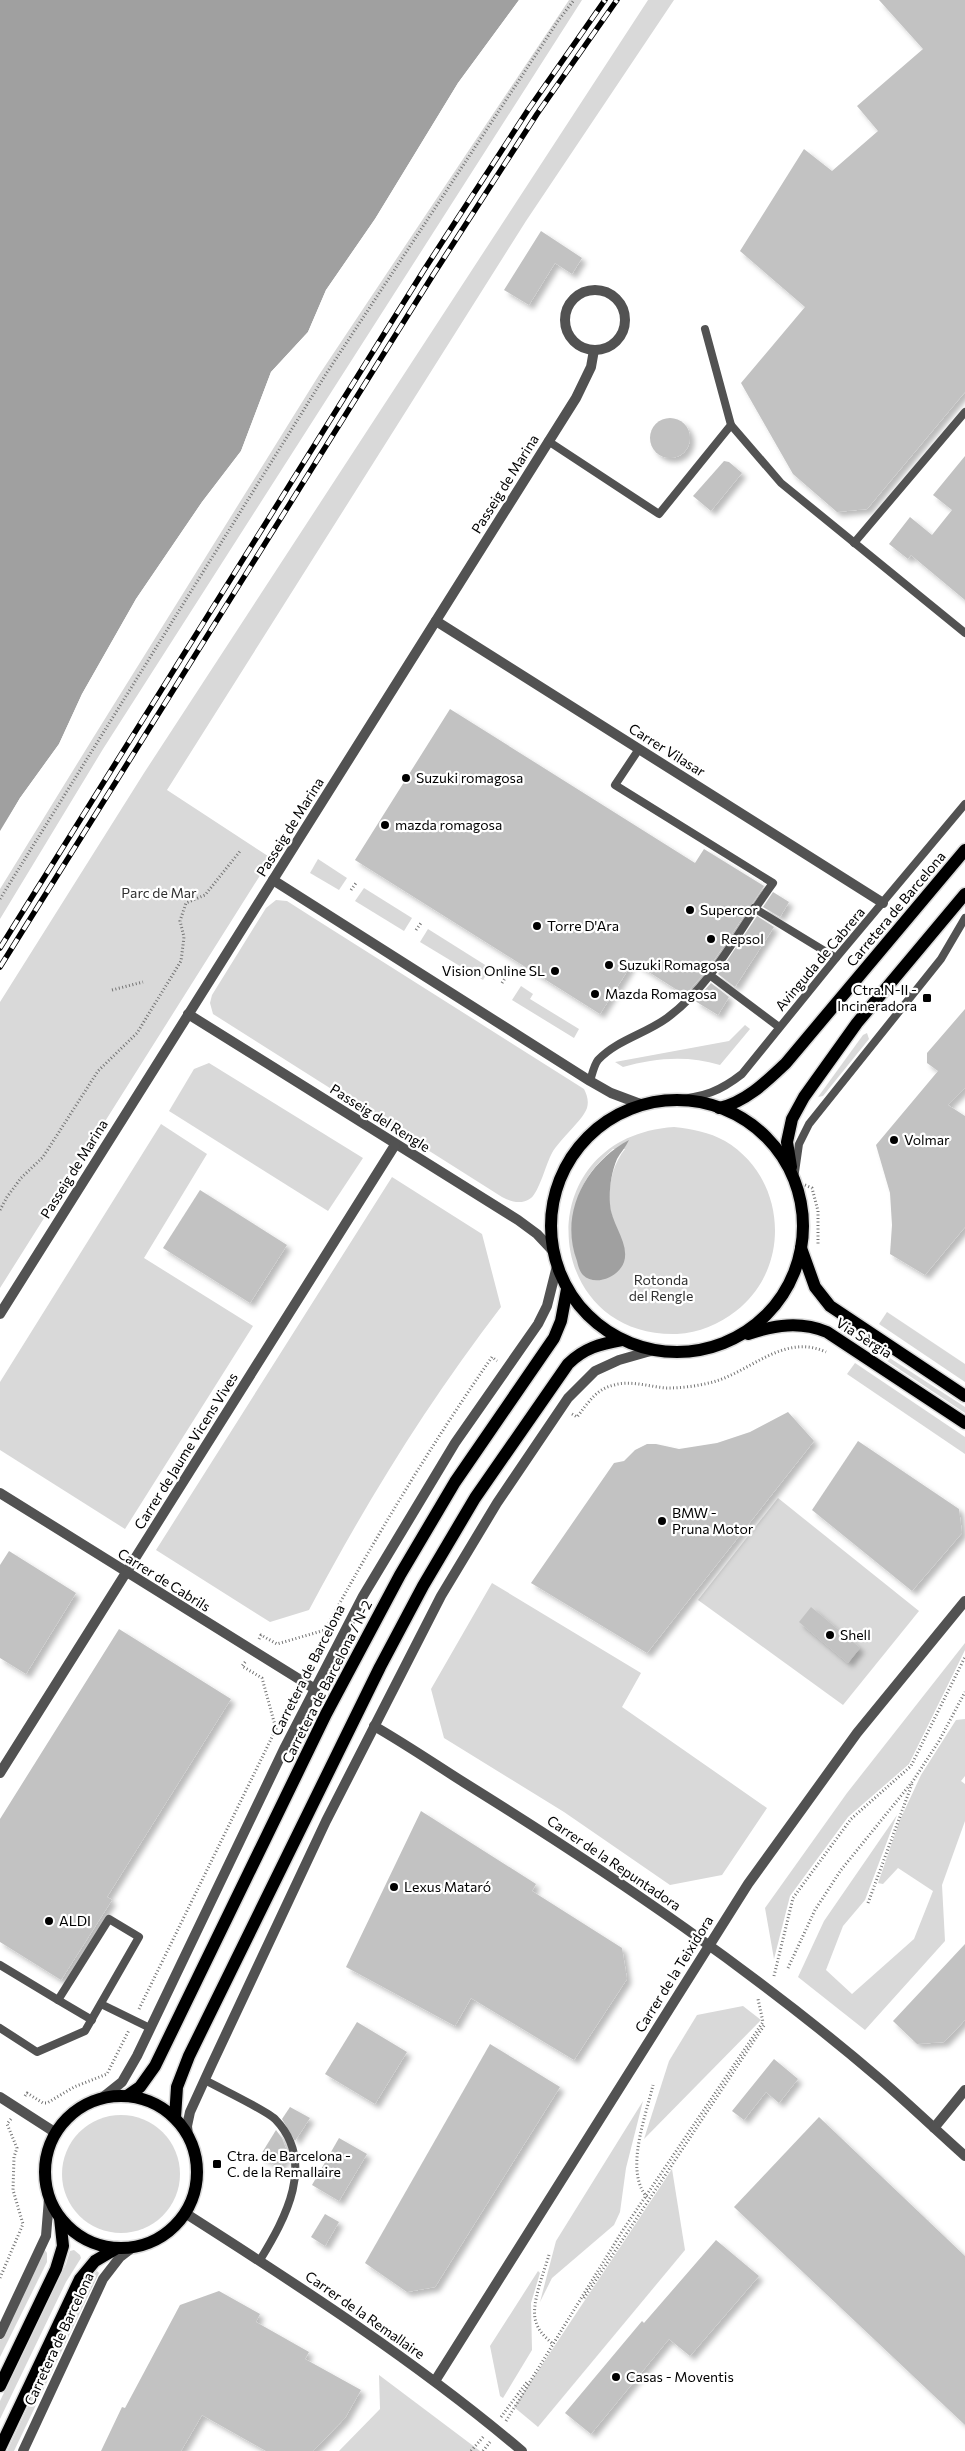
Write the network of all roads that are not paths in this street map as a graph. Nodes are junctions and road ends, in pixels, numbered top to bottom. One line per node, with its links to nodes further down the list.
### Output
1 (705, 329): 4 (lane)
2 (594, 350): 2 (street); 5 (street, Passeig de Marina)
3 (965, 412): 6 (lane)
4 (731, 425): 5 (lane); 6 (lane)
5 (548, 441): 7 (street, Passeig de Marina)
6 (854, 543): 8 (lane)
7 (436, 621): 9 (street, Carrer Vilasar); 12 (street, Passeig de Marina)
8 (965, 633)
9 (639, 749): 14 (street, Carrer Vilasar); 15 (lane)
10 (965, 804): 14 (lane, Avinguda de Cabrera)
11 (965, 850): 24 (main road, Carretera de Barcelona)
12 (273, 880): 19 (street, Passeig de Marina); 21 (street)
13 (965, 894): 26 (main road)
14 (883, 903): 17 (lane, Avinguda de Cabrera)
15 (754, 908): 17 (lane); 18 (lane)
16 (965, 918): 26 (lane)
17 (836, 958): 20 (lane, Avinguda de Cabrera)
18 (711, 976): 20 (lane); 21 (lane)
19 (188, 1014): 25 (street, Passeig del Rengle); 31 (street, Passeig de Marina)
20 (779, 1027): 22 (lane, Avinguda de Cabrera)
21 (590, 1081): 23 (street)
22 (676, 1100): 23 (main road); 24 (main road)
23 (644, 1105): 28 (main road)
24 (719, 1108): 26 (main road)
25 (395, 1145): 28 (street, Passeig del Rengle); 38 (street, Carrer de Jaume Vicens Vives)
26 (794, 1179): 27 (main road)
27 (801, 1248): 32 (main road); 35 (main road, Via Sèrgia)
28 (553, 1251): 29 (main road)
29 (557, 1266): 30 (main road); 40 (street, Carretera de Barcelona)
30 (567, 1289): 33 (main road); 52 (main road, Carretera de Barcelona / N-2)
31 (0, 1314)
32 (734, 1339): 34 (main road); 36 (main road, Via Sèrgia)
33 (622, 1340): 34 (main road); 55 (main road)
34 (654, 1350): 41 (street)
35 (965, 1396)
36 (965, 1423)
37 (0, 1493): 38 (street, Carrer de Cabrils)
38 (126, 1572): 40 (street, Carrer de Cabrils); 42 (street, Carrer de Jaume Vicens Vives)
39 (965, 1601): 43 (street, Carrer de la Teixidora)
40 (315, 1689): 49 (street, Carretera de Barcelona)
41 (374, 1726): 43 (street, Carrer de la Repuntadora); 50 (street)
42 (0, 1773)
43 (708, 1945): 56 (street, Carrer de la Repuntadora); 67 (street, Carrer de la Teixidora)
44 (0, 1965): 45 (lane)
45 (58, 2000): 46 (lane); 47 (lane)
46 (101, 2004): 47 (lane); 49 (lane)
47 (92, 2020): 48 (lane)
48 (0, 2028)
49 (150, 2028): 54 (street, Carretera de Barcelona)
50 (205, 2080): 58 (street); 65 (lane)
51 (965, 2090): 56 (street)
52 (127, 2096): 54 (main road); 55 (main road)
53 (0, 2098): 57 (street)
54 (102, 2098): 57 (main road)
55 (174, 2118): 58 (main road)
56 (934, 2128): 59 (street, Carrer de la Repuntadora)
57 (56, 2132): 60 (main road)
58 (188, 2136): 61 (main road)
59 (965, 2156)
60 (49, 2199): 62 (main road); 66 (street)
61 (185, 2212): 63 (main road); 65 (street, Carrer de la Remallaire)
62 (60, 2218): 64 (main road); 68 (main road)
63 (133, 2247): 64 (main road); 70 (street, Carretera de Barcelona)
64 (117, 2248): 69 (main road)
65 (260, 2260): 67 (street, Carrer de la Remallaire)
66 (0, 2334)
67 (435, 2381): 71 (street, Carrer de la Remallaire)
68 (0, 2386)
69 (0, 2448)
70 (23, 2451)
71 (522, 2451)

